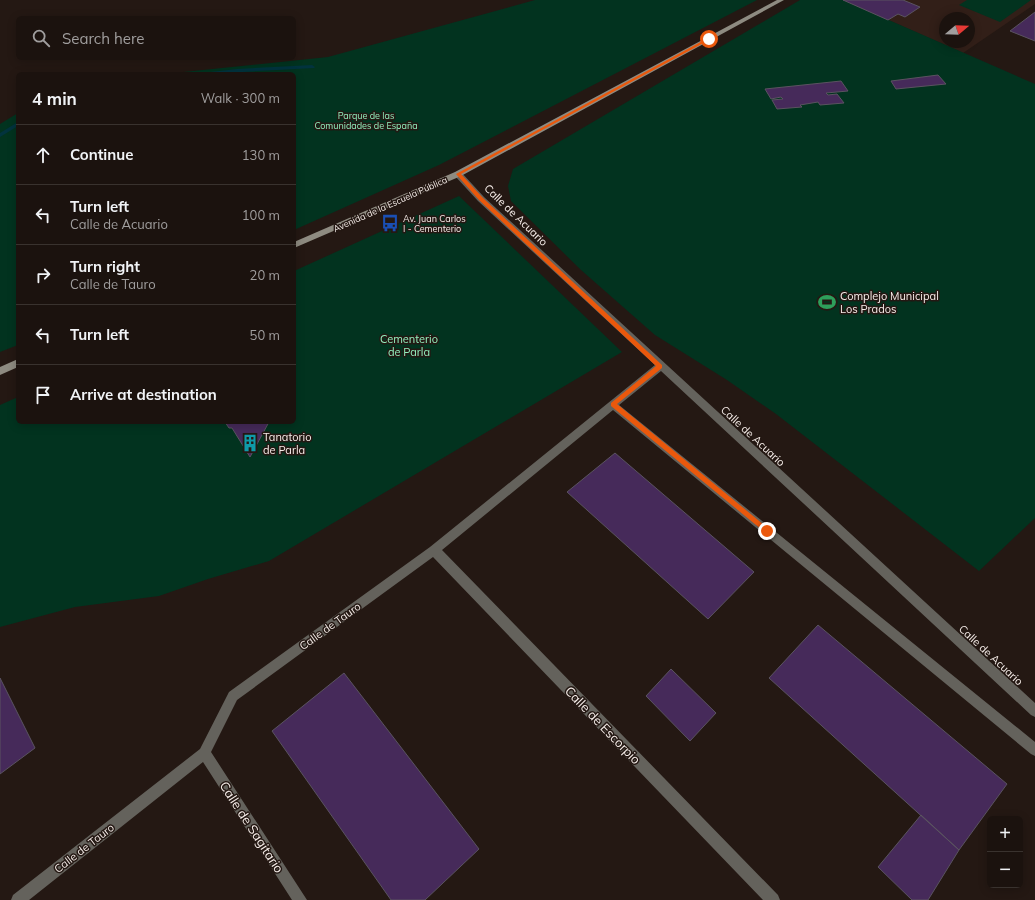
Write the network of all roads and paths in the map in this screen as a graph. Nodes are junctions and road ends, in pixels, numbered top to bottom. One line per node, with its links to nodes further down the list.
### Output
1 (781, 0): 2 (street, Avenida de la Escuela Pública)
2 (458, 174): 3 (street, Avenida de la Escuela Pública); 5 (street, Calle de Acuario)
3 (296, 244)
4 (16, 364): 6 (street)
5 (660, 366): 7 (street, Calle de Tauro); 9 (street, Calle de Acuario)
6 (0, 371)
7 (613, 404): 8 (street, Calle de Tauro); 10 (street)
8 (434, 550): 11 (street, Calle de Tauro); 14 (street, Calle de Escorpio)
9 (1035, 711)
10 (1035, 750)
11 (204, 753): 12 (street, Calle de Tauro); 13 (street, Calle de Sagitario)
12 (18, 900)
13 (300, 900)
14 (773, 900)

